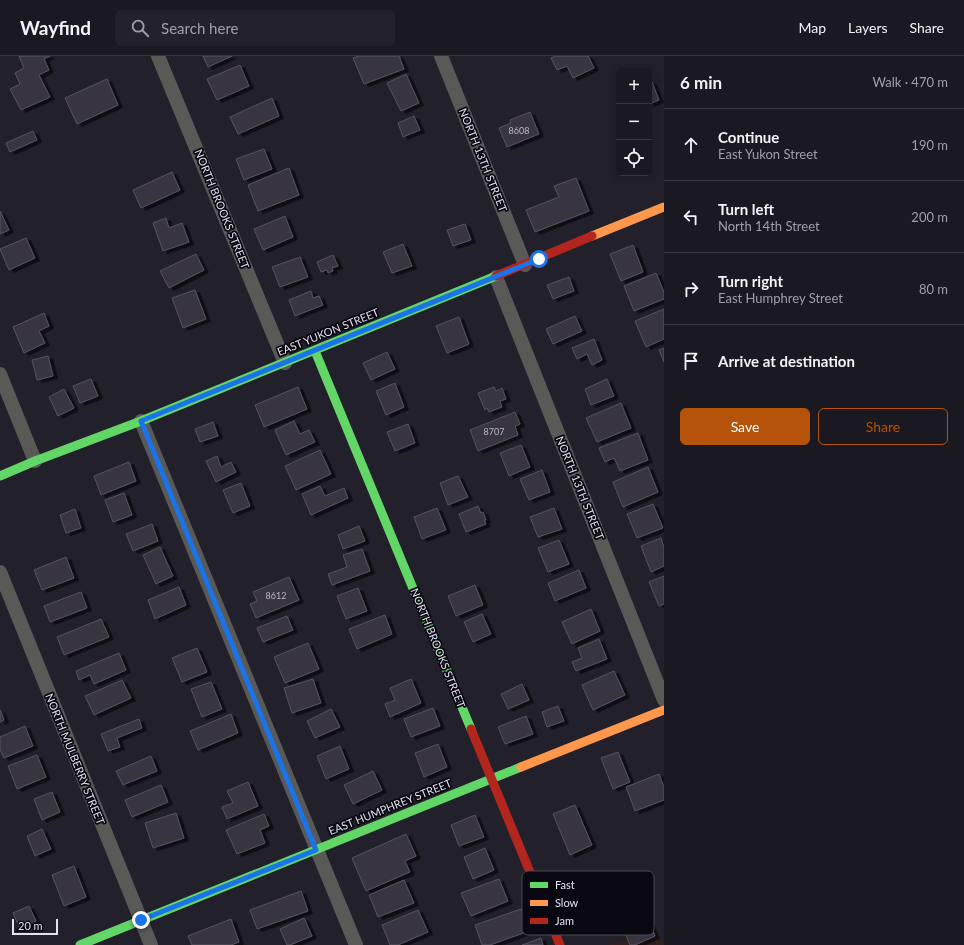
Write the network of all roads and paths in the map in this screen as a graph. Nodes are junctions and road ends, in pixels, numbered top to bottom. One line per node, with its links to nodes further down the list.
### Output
1 (158, 56): 7 (street, NORTH BROOKS STREET)
2 (441, 56): 4 (street, NORTH 13TH STREET)
3 (664, 207): 4 (street, EAST YUKON STREET)
4 (526, 264): 5 (street, EAST YUKON STREET)
5 (496, 277): 6 (street, EAST YUKON STREET); 13 (street, NORTH 13TH STREET)
6 (315, 351): 7 (street, EAST YUKON STREET); 15 (street, NORTH BROOKS STREET)
7 (285, 363): 9 (street, EAST YUKON STREET)
8 (0, 374): 10 (street)
9 (141, 421): 10 (street, EAST YUKON STREET); 16 (street)
10 (34, 461): 11 (street, EAST YUKON STREET)
11 (0, 476)
12 (0, 572): 18 (street, NORTH MULBERRY STREET)
13 (664, 700)
14 (664, 710): 15 (street, EAST HUMPHREY STREET)
15 (492, 778): 16 (street, EAST HUMPHREY STREET); 17 (street, NORTH BROOKS STREET)
16 (316, 850): 18 (street, EAST HUMPHREY STREET); 22 (street)
17 (530, 871)
18 (141, 920): 20 (street, EAST HUMPHREY STREET); 21 (street, NORTH MULBERRY STREET)
19 (556, 935): 23 (street, NORTH BROOKS STREET)
20 (80, 945)
21 (151, 945)
22 (356, 945)
23 (560, 945)

